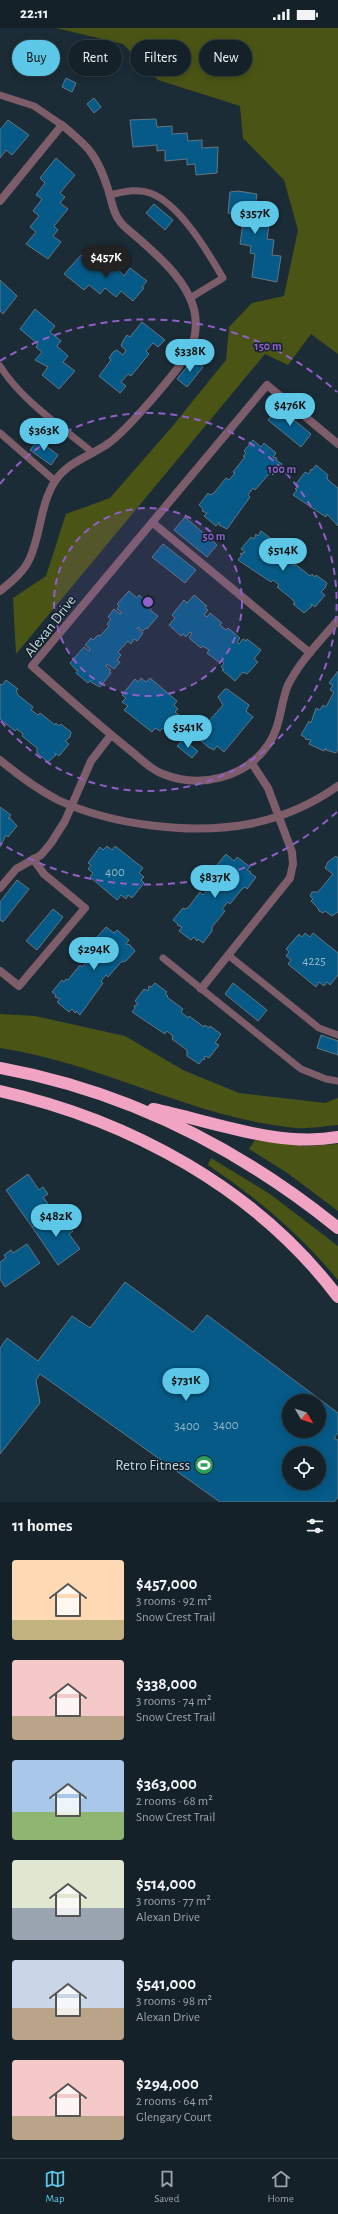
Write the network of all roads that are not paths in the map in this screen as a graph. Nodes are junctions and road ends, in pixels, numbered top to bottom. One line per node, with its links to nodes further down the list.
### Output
1 (0, 95): 2 (lane)
2 (62, 125): 3 (street); 4 (street)
3 (110, 195): 5 (street); 5 (lane)
4 (0, 201)
5 (190, 298): 9 (street)
6 (0, 366): 9 (lane)
7 (0, 432): 10 (lane)
8 (338, 444): 11 (street, Alexan Drive)
9 (93, 452): 10 (street)
10 (56, 481): 12 (street)
11 (153, 523): 14 (street); 15 (street, Alexan Drive)
12 (0, 591)
13 (338, 620): 14 (street, Alexan Drive)
14 (310, 653): 17 (street, Alexan Drive)
15 (111, 735): 17 (street, Alexan Drive); 19 (street)
16 (0, 760): 19 (street)
17 (251, 762): 20 (street)
18 (338, 786): 20 (street)
19 (71, 806): 20 (street); 21 (street)
20 (277, 817): 23 (street)
21 (33, 859): 22 (street); 25 (street)
22 (0, 888)
23 (228, 955): 26 (street); 27 (lane)
24 (163, 958): 26 (lane)
25 (0, 970)
26 (201, 989): 29 (lane)
27 (338, 1035)
28 (0, 1068): 31 (highway)
29 (338, 1081)
30 (0, 1091): 34 (highway)
31 (126, 1104): 32 (highway); 33 (highway)
32 (338, 1137)
33 (338, 1228)
34 (338, 1296)

